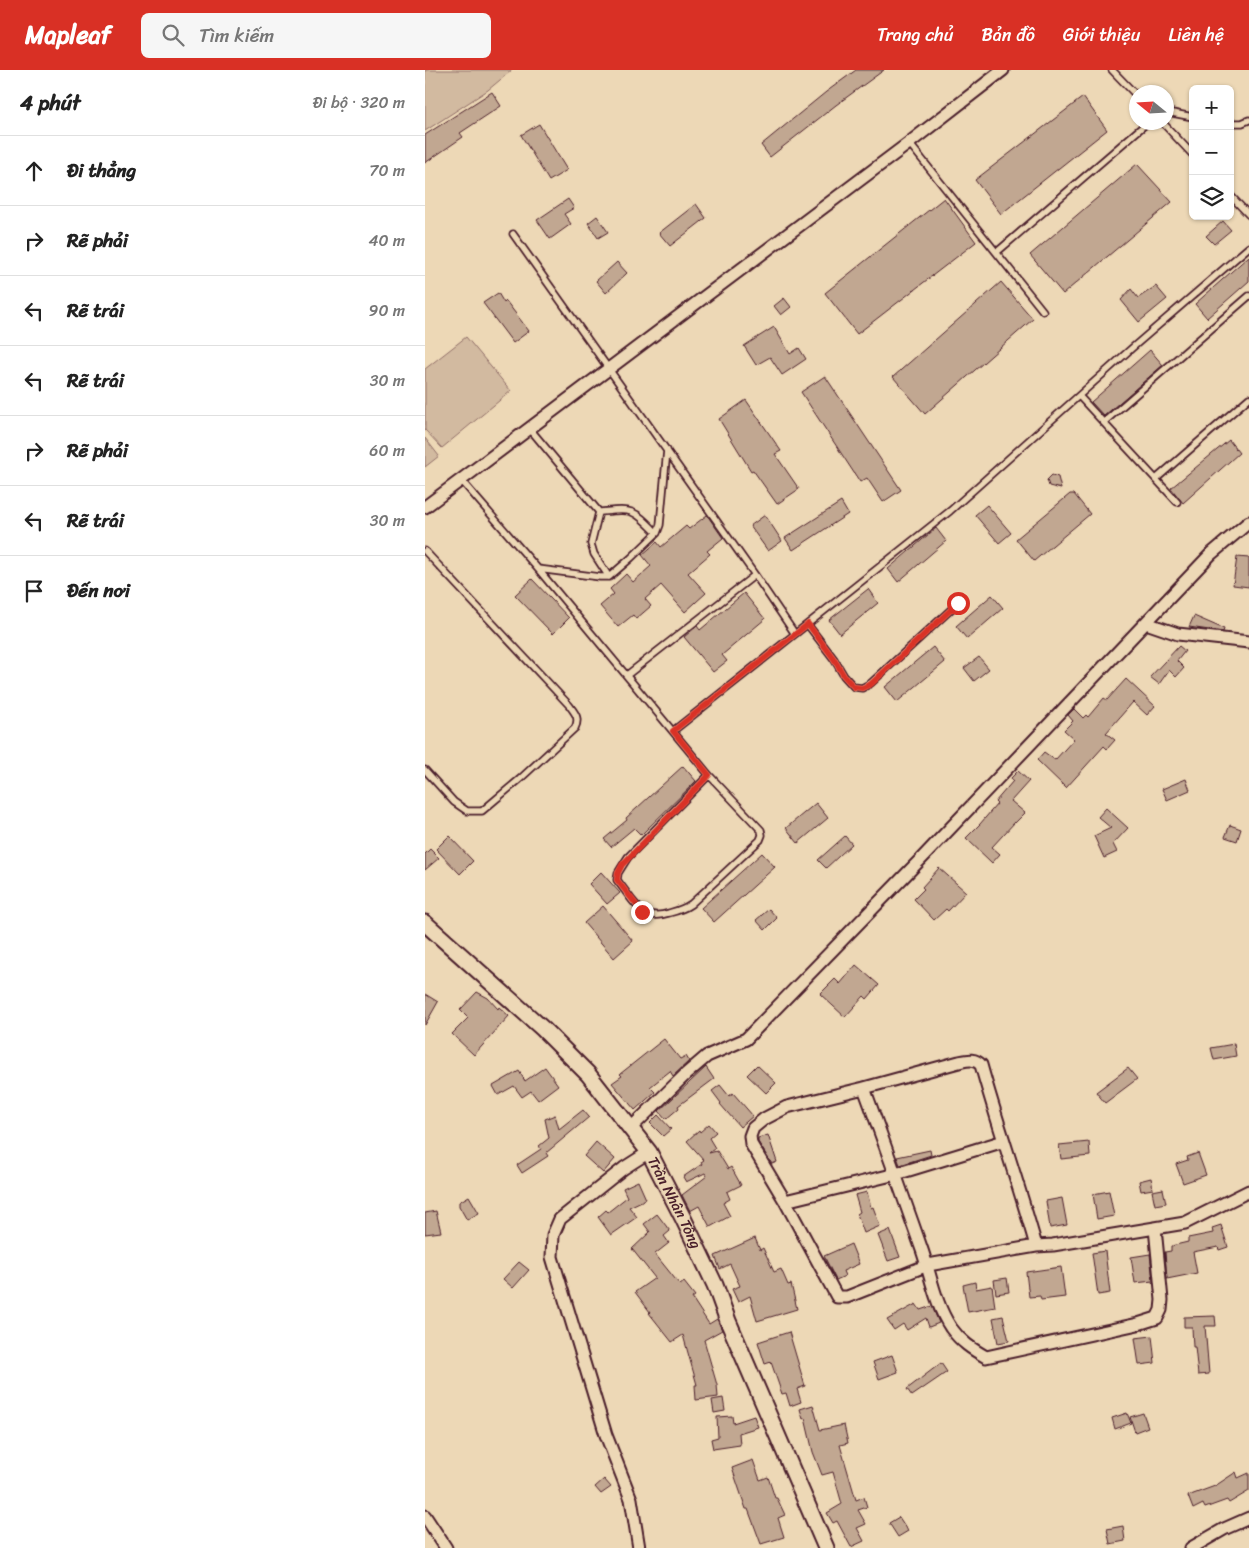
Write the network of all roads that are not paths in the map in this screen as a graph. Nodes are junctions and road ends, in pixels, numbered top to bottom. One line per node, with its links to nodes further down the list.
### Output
1 (1003, 70): 10 (street)
2 (1112, 70): 3 (lane)
3 (1129, 88)
4 (1174, 113): 5 (lane)
5 (1189, 116)
6 (1249, 120): 7 (lane)
7 (1234, 123)
8 (1139, 130): 16 (lane)
9 (1170, 130): 11 (lane)
10 (909, 143): 16 (lane); 19 (street)
11 (1189, 151)
12 (1234, 199): 13 (lane)
13 (1249, 215)
14 (513, 234): 19 (lane)
15 (1249, 247): 20 (lane)
16 (997, 252): 18 (lane)
17 (1249, 296): 22 (lane)
18 (1043, 310)
19 (609, 369): 23 (street); 24 (lane)
20 (1079, 396): 22 (lane); 40 (lane)
21 (1249, 398): 25 (lane)
22 (1104, 422): 25 (lane)
23 (530, 429): 26 (street); 29 (lane)
24 (667, 450): 31 (lane); 36 (lane)
25 (1156, 479): 27 (lane)
26 (460, 480): 28 (street); 35 (lane)
27 (1177, 502)
28 (425, 507)
29 (599, 512): 31 (lane); 37 (lane)
30 (1249, 522): 39 (street)
31 (657, 533): 37 (lane)
32 (425, 551): 33 (lane)
33 (431, 558): 34 (lane); 45 (lane)
34 (425, 564)
35 (538, 569): 37 (lane); 43 (lane)
36 (755, 575): 41 (lane); 43 (lane)
37 (609, 577)
38 (958, 603): 40 (lane)
39 (1146, 623): 42 (street); 49 (street)
40 (808, 624): 41 (lane)
41 (795, 634): 44 (lane)
42 (1249, 642)
43 (627, 675): 44 (lane)
44 (673, 731): 46 (lane)
45 (425, 770)
46 (709, 775): 46 (lane)
47 (425, 923): 49 (street, Trần Nhân Tông)
48 (864, 1088): 50 (street); 52 (street); 54 (street)
49 (631, 1128): 51 (street, Trần Nhân Tông)
50 (1004, 1141): 52 (street); 56 (street)
51 (649, 1152): 61 (street); 62 (street, Trần Nhân Tông)
52 (896, 1174): 54 (street); 57 (street)
53 (1249, 1191): 55 (street)
54 (785, 1201): 57 (street)
55 (1155, 1228): 56 (street); 57 (street)
56 (1036, 1246): 57 (street)
57 (927, 1265)
58 (425, 1516): 60 (street)
59 (1249, 1518): 63 (street)
60 (446, 1548)
61 (639, 1548)
62 (826, 1548)
63 (1191, 1548)

